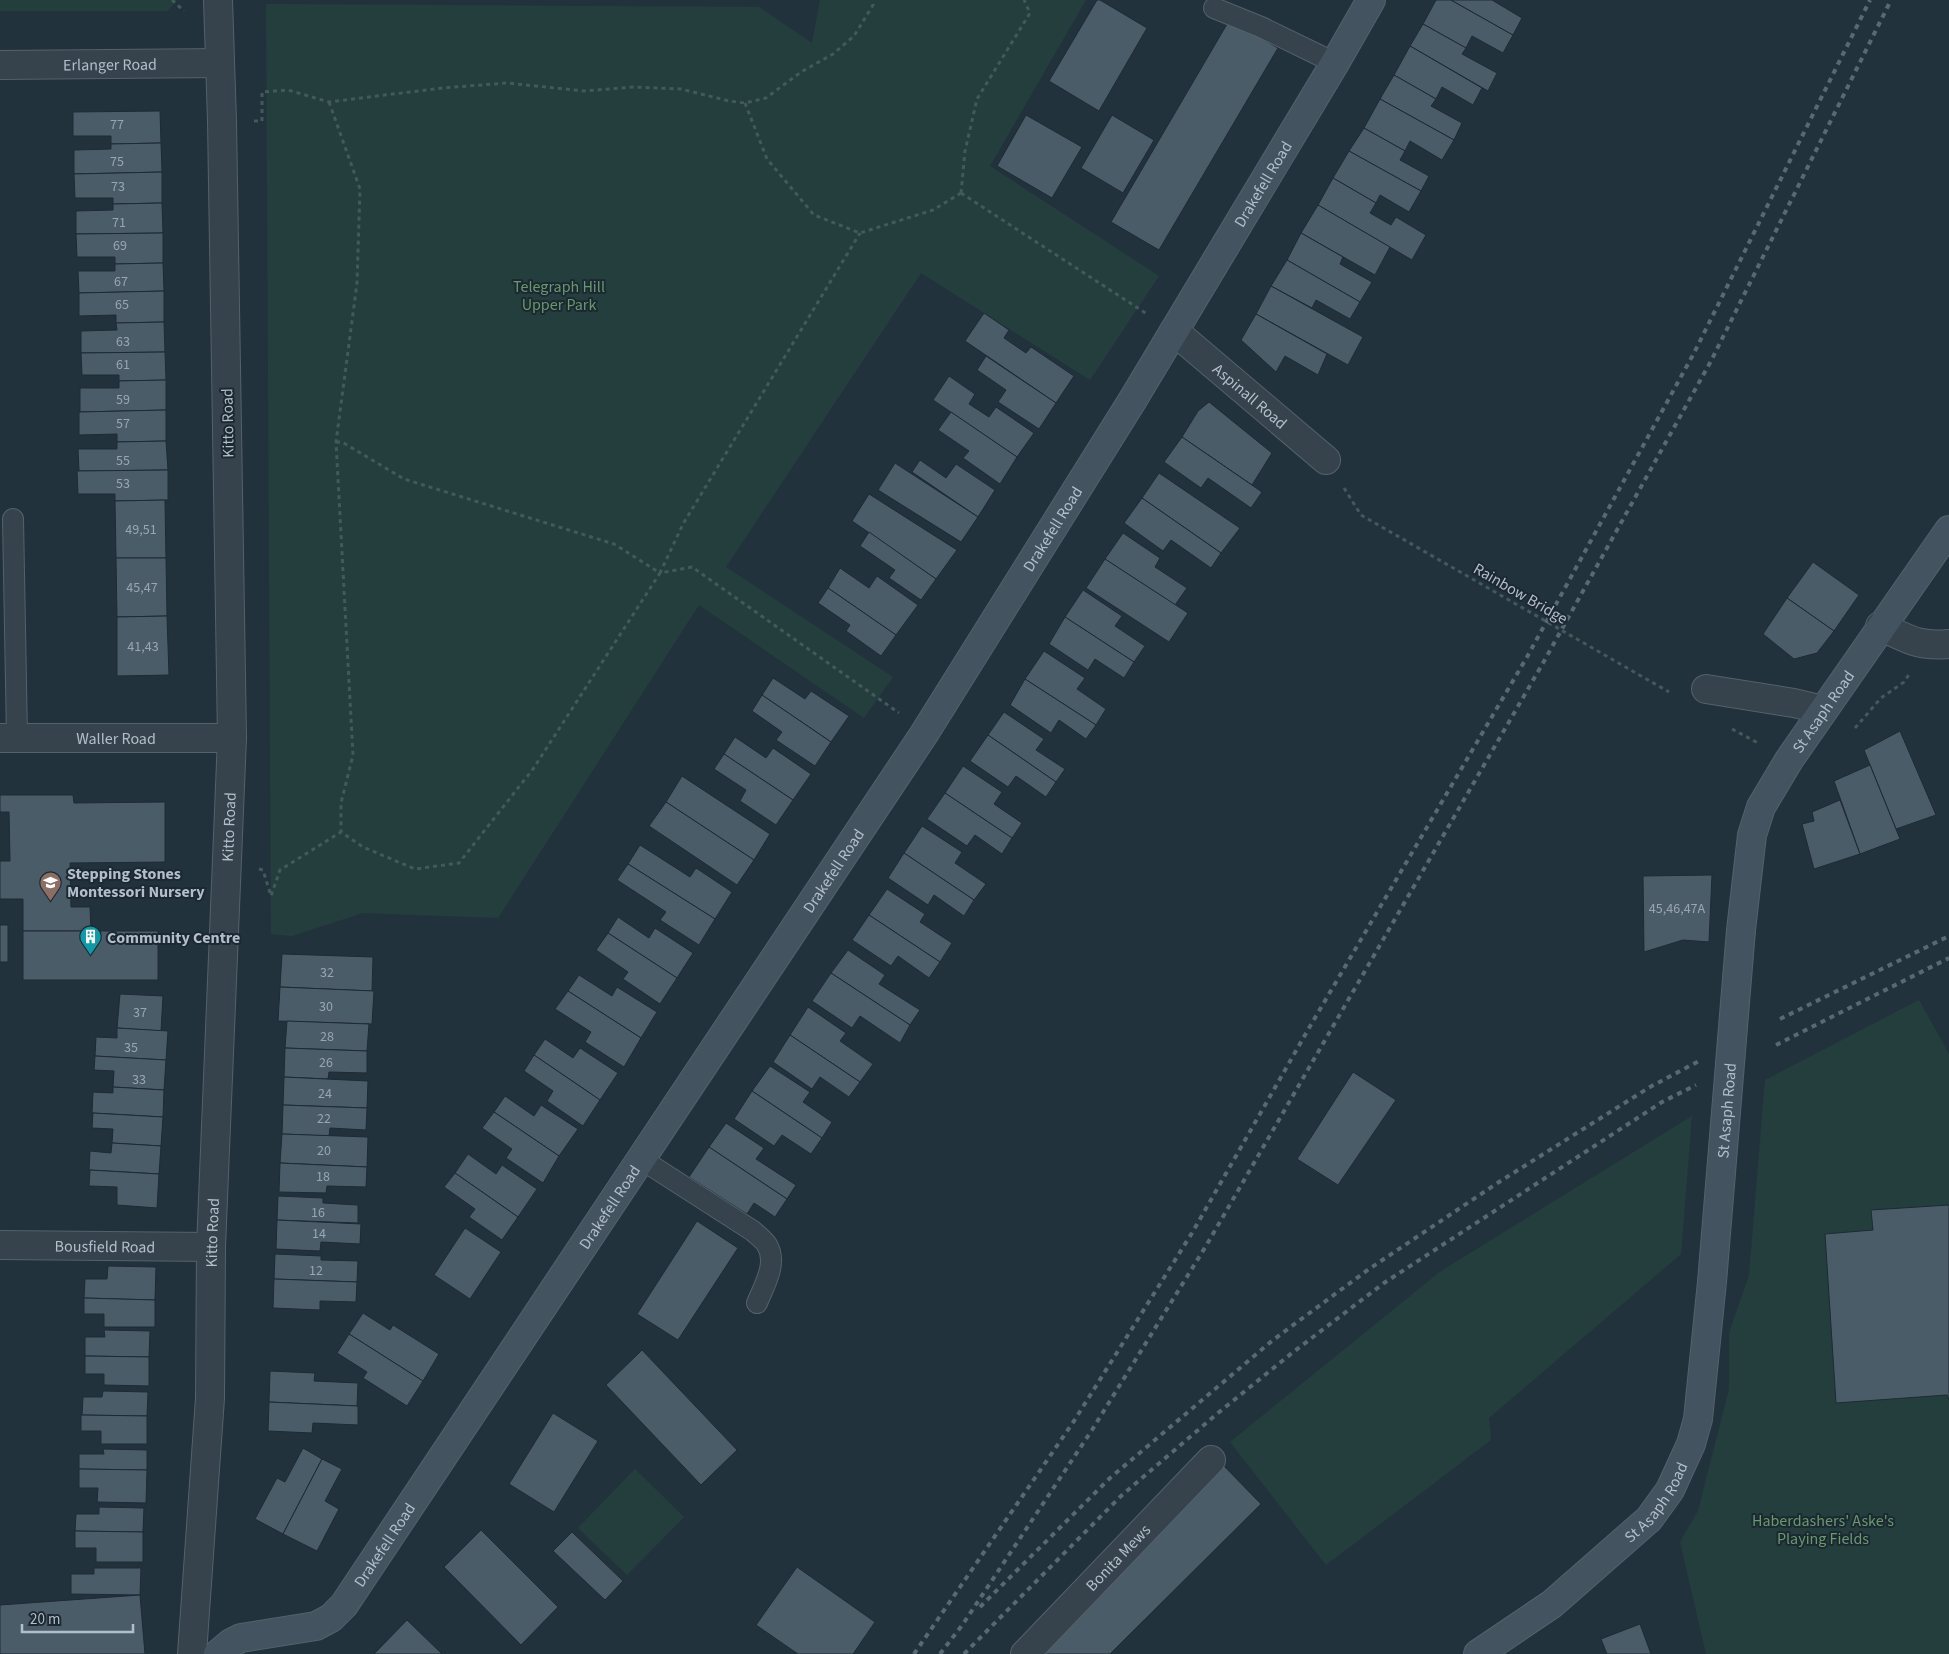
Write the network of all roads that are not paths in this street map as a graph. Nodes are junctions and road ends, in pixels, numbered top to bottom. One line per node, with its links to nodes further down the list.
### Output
1 (218, 0): 5 (street, Kitto Road)
2 (1371, 0): 4 (main road, Drakefell Road)
3 (1214, 8): 4 (lane)
4 (1335, 63): 7 (main road, Drakefell Road)
5 (220, 64): 6 (street, Erlanger Road); 16 (street, Kitto Road)
6 (0, 65)
7 (1174, 331): 8 (street, Aspinall Road); 17 (main road, Drakefell Road)
8 (1326, 460)
9 (13, 519): 15 (lane)
10 (1949, 530): 11 (main road, St Asaph Road)
11 (1880, 626): 12 (street); 14 (main road, St Asaph Road)
12 (1939, 645)
13 (1706, 689): 14 (street)
14 (1823, 710): 22 (main road, St Asaph Road, bridge)
15 (9, 738): 16 (street, Waller Road)
16 (232, 738): 19 (street, Kitto Road)
17 (642, 1159): 20 (lane); 24 (main road, Drakefell Road)
18 (0, 1245): 19 (street, Bousfield Road)
19 (211, 1247): 23 (street, Kitto Road)
20 (757, 1303)
21 (1211, 1460): 25 (street, Bonita Mews)
22 (1505, 1647): 26 (main road, St Asaph Road)
23 (192, 1654)
24 (218, 1654)
25 (1024, 1654)
26 (1478, 1654)

